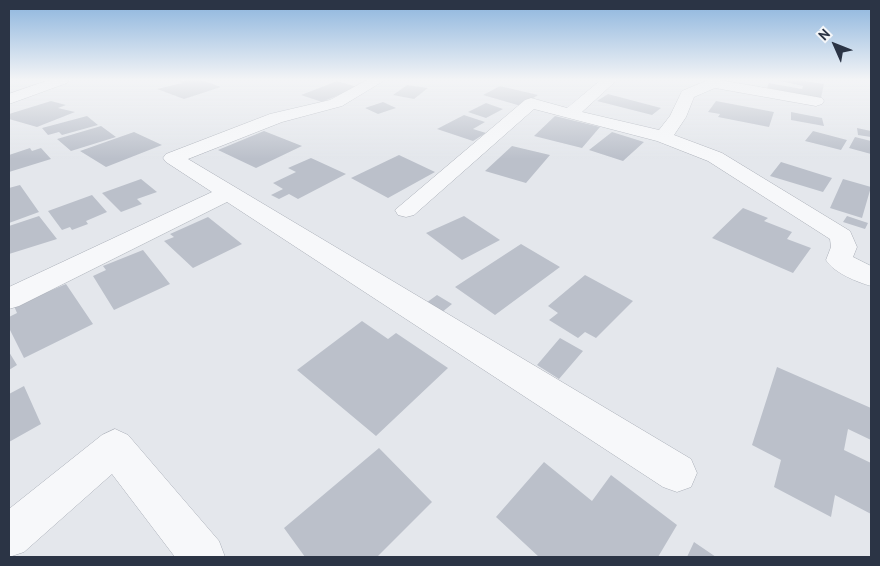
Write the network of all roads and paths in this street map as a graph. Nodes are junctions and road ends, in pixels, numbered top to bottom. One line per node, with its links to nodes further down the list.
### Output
1 (322, 106): 8 (street)
2 (527, 106): 9 (street)
3 (543, 106): 6 (street)
4 (579, 106): 6 (street)
5 (682, 106): 7 (street)
6 (570, 114): 7 (street)
7 (663, 137): 10 (street)
8 (228, 193): 11 (street); 12 (street)
9 (406, 210)
10 (871, 277)
11 (9, 299)
12 (677, 473)
13 (9, 537): 14 (street)
14 (203, 557)

